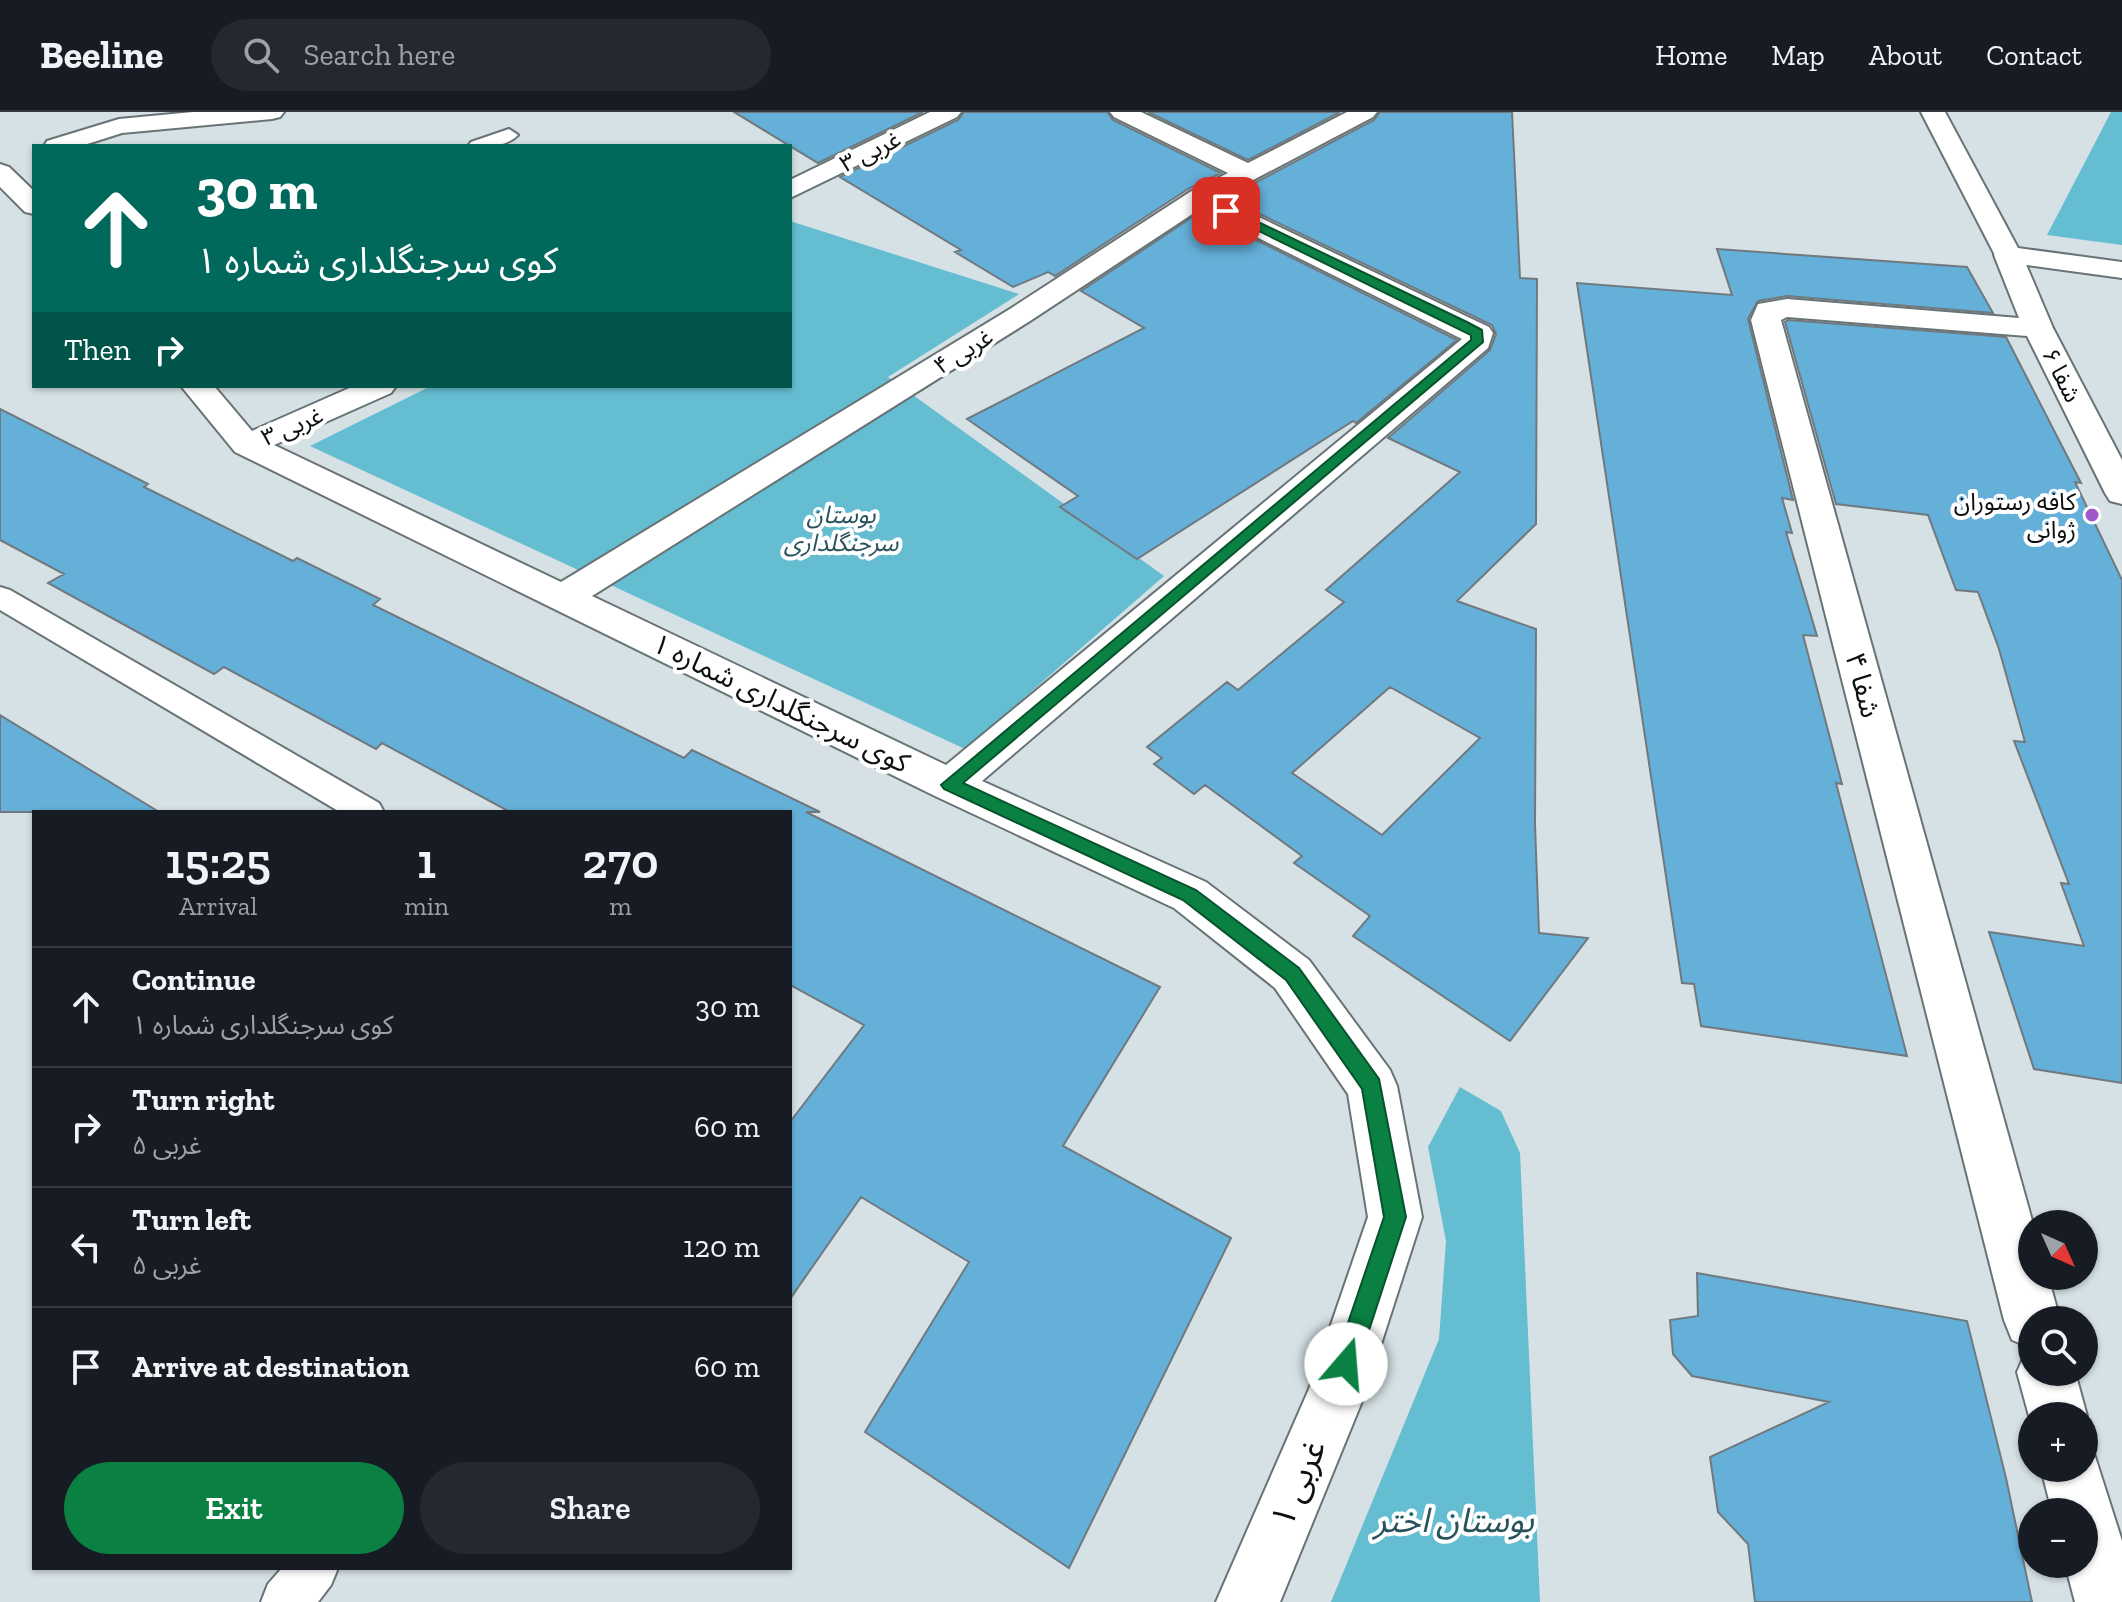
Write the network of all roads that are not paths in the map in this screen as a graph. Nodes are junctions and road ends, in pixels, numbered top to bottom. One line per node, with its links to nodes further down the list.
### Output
1 (272, 112): 7 (street)
2 (949, 112): 11 (street, غربی ۳)
3 (1122, 112): 10 (street)
4 (1365, 112): 10 (street, غربی ۴)
5 (1933, 112): 14 (street, شفا ۶)
6 (509, 135): 8 (lane)
7 (62, 144)
8 (484, 144)
9 (0, 172): 13 (street)
10 (1247, 172): 12 (street, غربی ۴)
11 (792, 189)
12 (1199, 198): 22 (street, غربی ۴); 23 (street)
13 (32, 204)
14 (2008, 255): 15 (street); 16 (street, شفا ۶)
15 (2122, 270)
16 (2038, 328): 20 (street, شفا ۶); 26 (street, شفا ۴)
17 (199, 388): 19 (street, کوی سرجنگلداری شماره ۱)
18 (375, 388): 19 (street, غربی ۳)
19 (247, 445): 22 (street, کوی سرجنگلداری شماره ۱)
20 (2122, 493)
21 (0, 597): 24 (lane)
22 (564, 597): 23 (street, کوی سرجنگلداری شماره ۱)
23 (950, 785): 25 (street, کوی سرجنگلداری شماره ۱)
24 (364, 810)
25 (1372, 1086): 30 (street, غربی ۱)
26 (2028, 1306)
27 (2098, 1568): 31 (street)
28 (312, 1570): 29 (lane)
29 (286, 1602)
30 (1248, 1602)
31 (2107, 1602)

